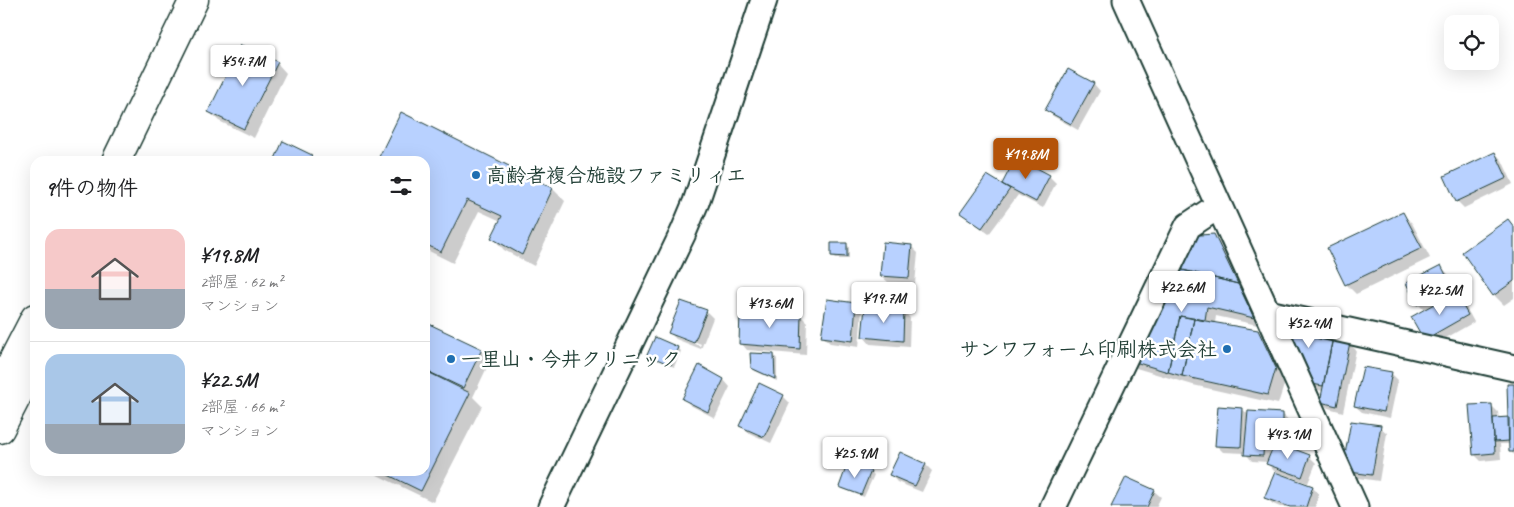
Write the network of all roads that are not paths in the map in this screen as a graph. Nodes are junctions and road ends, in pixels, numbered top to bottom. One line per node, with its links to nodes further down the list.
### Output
1 (194, 0): 5 (main road)
2 (214, 0): 6 (main road)
3 (764, 0): 14 (street)
4 (1126, 0): 7 (street)
5 (118, 156)
6 (139, 156)
7 (1218, 206): 8 (street); 15 (street)
8 (1268, 313): 10 (street); 16 (street)
9 (30, 328): 12 (main road)
10 (1514, 368)
11 (30, 371): 13 (main road)
12 (0, 386)
13 (0, 429)
14 (551, 507)
15 (1053, 507)
16 (1355, 507)

